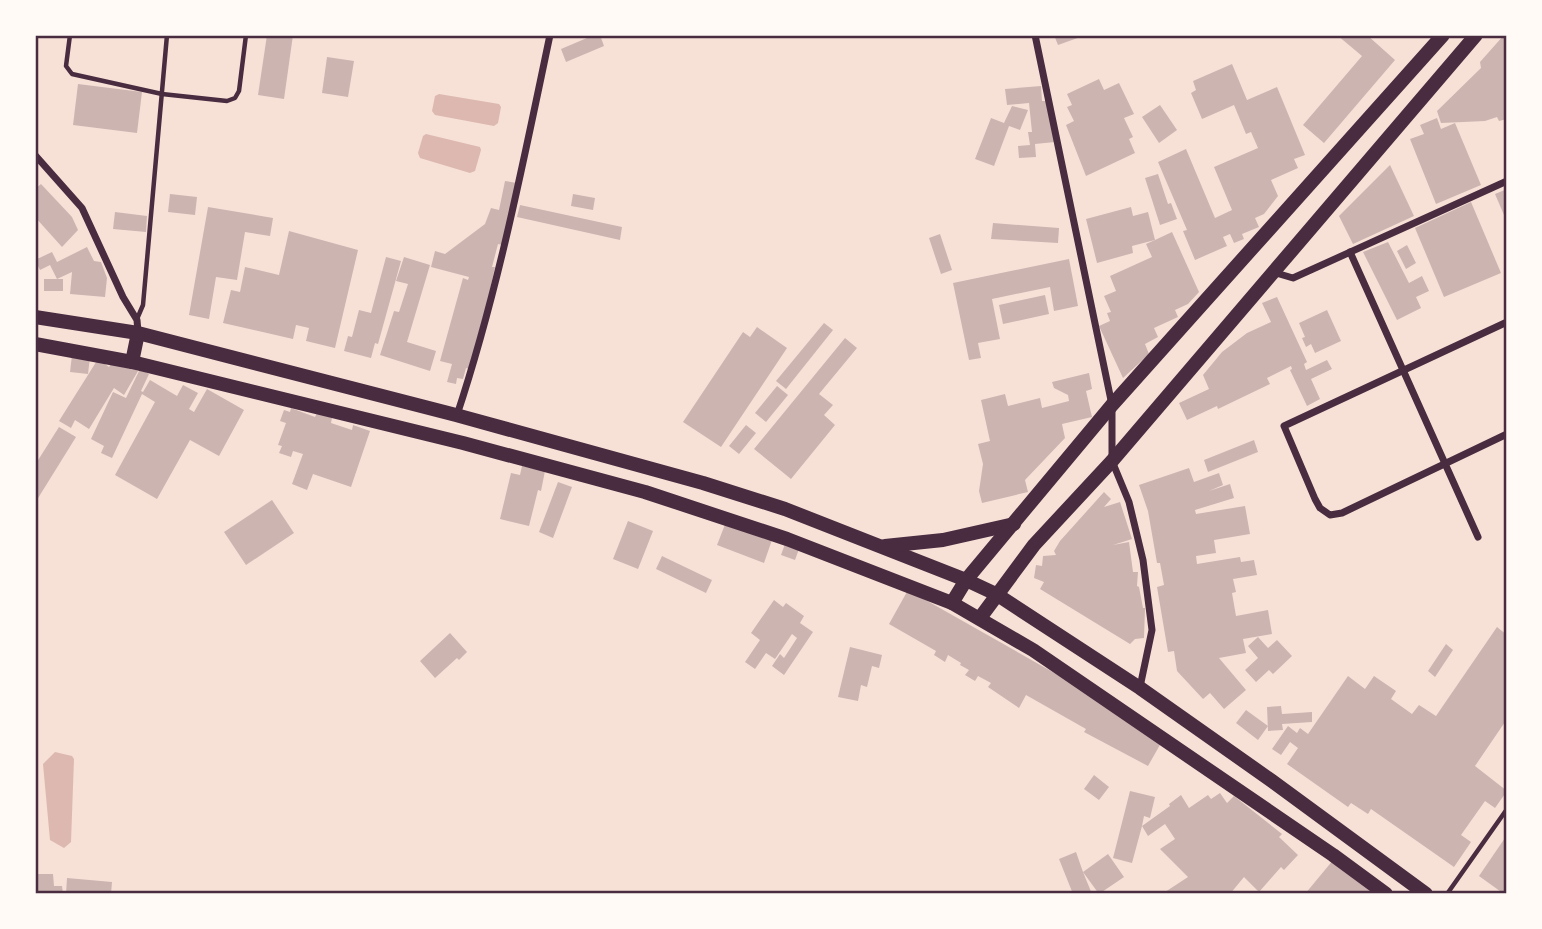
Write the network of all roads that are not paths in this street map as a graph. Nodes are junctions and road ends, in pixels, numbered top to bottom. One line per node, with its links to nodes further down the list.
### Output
1 (70, 35): 8 (lane)
2 (167, 35): 8 (lane)
3 (246, 35): 8 (lane)
4 (550, 35): 20 (street)
5 (1035, 35): 19 (street)
6 (1443, 35): 19 (main road)
7 (1476, 35): 12 (main road)
8 (162, 94): 15 (lane)
9 (35, 155): 15 (street)
10 (1507, 181): 11 (street)
11 (1350, 253): 12 (street); 18 (street)
12 (1276, 272): 22 (main road)
13 (35, 317): 15 (main road)
14 (1507, 322): 18 (street)
15 (138, 327): 17 (main road); 20 (main road)
16 (35, 344): 17 (main road)
17 (132, 362): 29 (main road)
18 (1403, 371): 23 (street); 23 (street)
19 (1112, 405): 22 (street); 24 (main road)
20 (463, 417): 26 (main road)
21 (1507, 434): 23 (street)
22 (1112, 461): 28 (main road); 31 (street)
23 (1445, 464): 25 (street)
24 (1014, 524): 26 (main road); 27 (main road)
25 (1478, 537)
26 (882, 546): 27 (main road)
27 (966, 580): 28 (main road); 29 (main road)
28 (996, 594): 30 (main road); 31 (main road)
29 (952, 603): 30 (main road)
30 (980, 618): 33 (main road)
31 (1140, 688): 34 (main road)
32 (1507, 809): 35 (lane)
33 (1386, 894)
34 (1426, 894)
35 (1447, 894)

